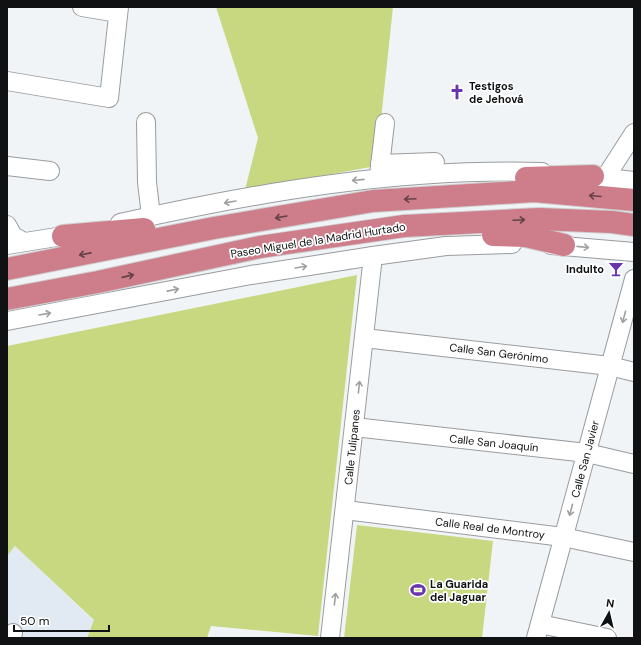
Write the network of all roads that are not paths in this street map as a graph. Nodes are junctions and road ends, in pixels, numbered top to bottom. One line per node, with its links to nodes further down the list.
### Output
1 (82, 7): 2 (street)
2 (119, 10): 3 (street)
3 (7, 82)
4 (146, 122): 14 (street)
5 (385, 123): 9 (street)
6 (634, 133): 10 (street)
7 (7, 166): 8 (street)
8 (50, 171)
9 (380, 171): 10 (street); 14 (street, one-way to 14)
10 (599, 177): 11 (street); 12 (highway)
11 (634, 181)
12 (431, 197): 13 (highway, one-way to 12); 17 (highway, one-way to 17)
13 (634, 200)
14 (151, 216): 18 (street)
15 (7, 225): 20 (street)
16 (634, 225): 19 (highway, Paseo Miguel de la Madrid Hurtado, one-way to 16)
17 (214, 228): 18 (highway); 24 (highway, one-way to 24)
18 (63, 236): 20 (street)
19 (338, 237): 21 (highway); 26 (highway, Paseo Miguel de la Madrid Hurtado, one-way to 19)
20 (15, 243)
21 (564, 245): 22 (street, one-way to 22); 23 (street)
22 (634, 252)
23 (373, 256): 29 (street, one-way to 23); 30 (street, Calle Tulipanes)
24 (7, 269)
25 (634, 279): 31 (street, Calle San Javier, one-way to 31)
26 (98, 282): 27 (highway, Paseo Miguel de la Madrid Hurtado); 28 (highway)
27 (7, 299)
28 (7, 312)
29 (7, 322)
30 (364, 338): 31 (street, Calle San Gerónimo); 33 (street, Calle Tulipanes, one-way to 30)
31 (610, 366): 32 (street, Calle San Gerónimo); 34 (street, Calle San Javier)
32 (634, 372)
33 (354, 427): 34 (street, Calle San Joaquín); 36 (street, Calle Tulipanes)
34 (587, 453): 35 (street, Calle San Joaquín); 37 (street, Calle San Javier, one-way to 37)
35 (634, 464)
36 (345, 510): 37 (street, Calle Real de Montroy); 40 (street, Calle Tulipanes, one-way to 36)
37 (564, 537): 38 (street, Calle Real de Montroy); 39 (street, Calle San Javier)
38 (634, 552)
39 (538, 631): 41 (street)
40 (330, 638)
41 (607, 638)

